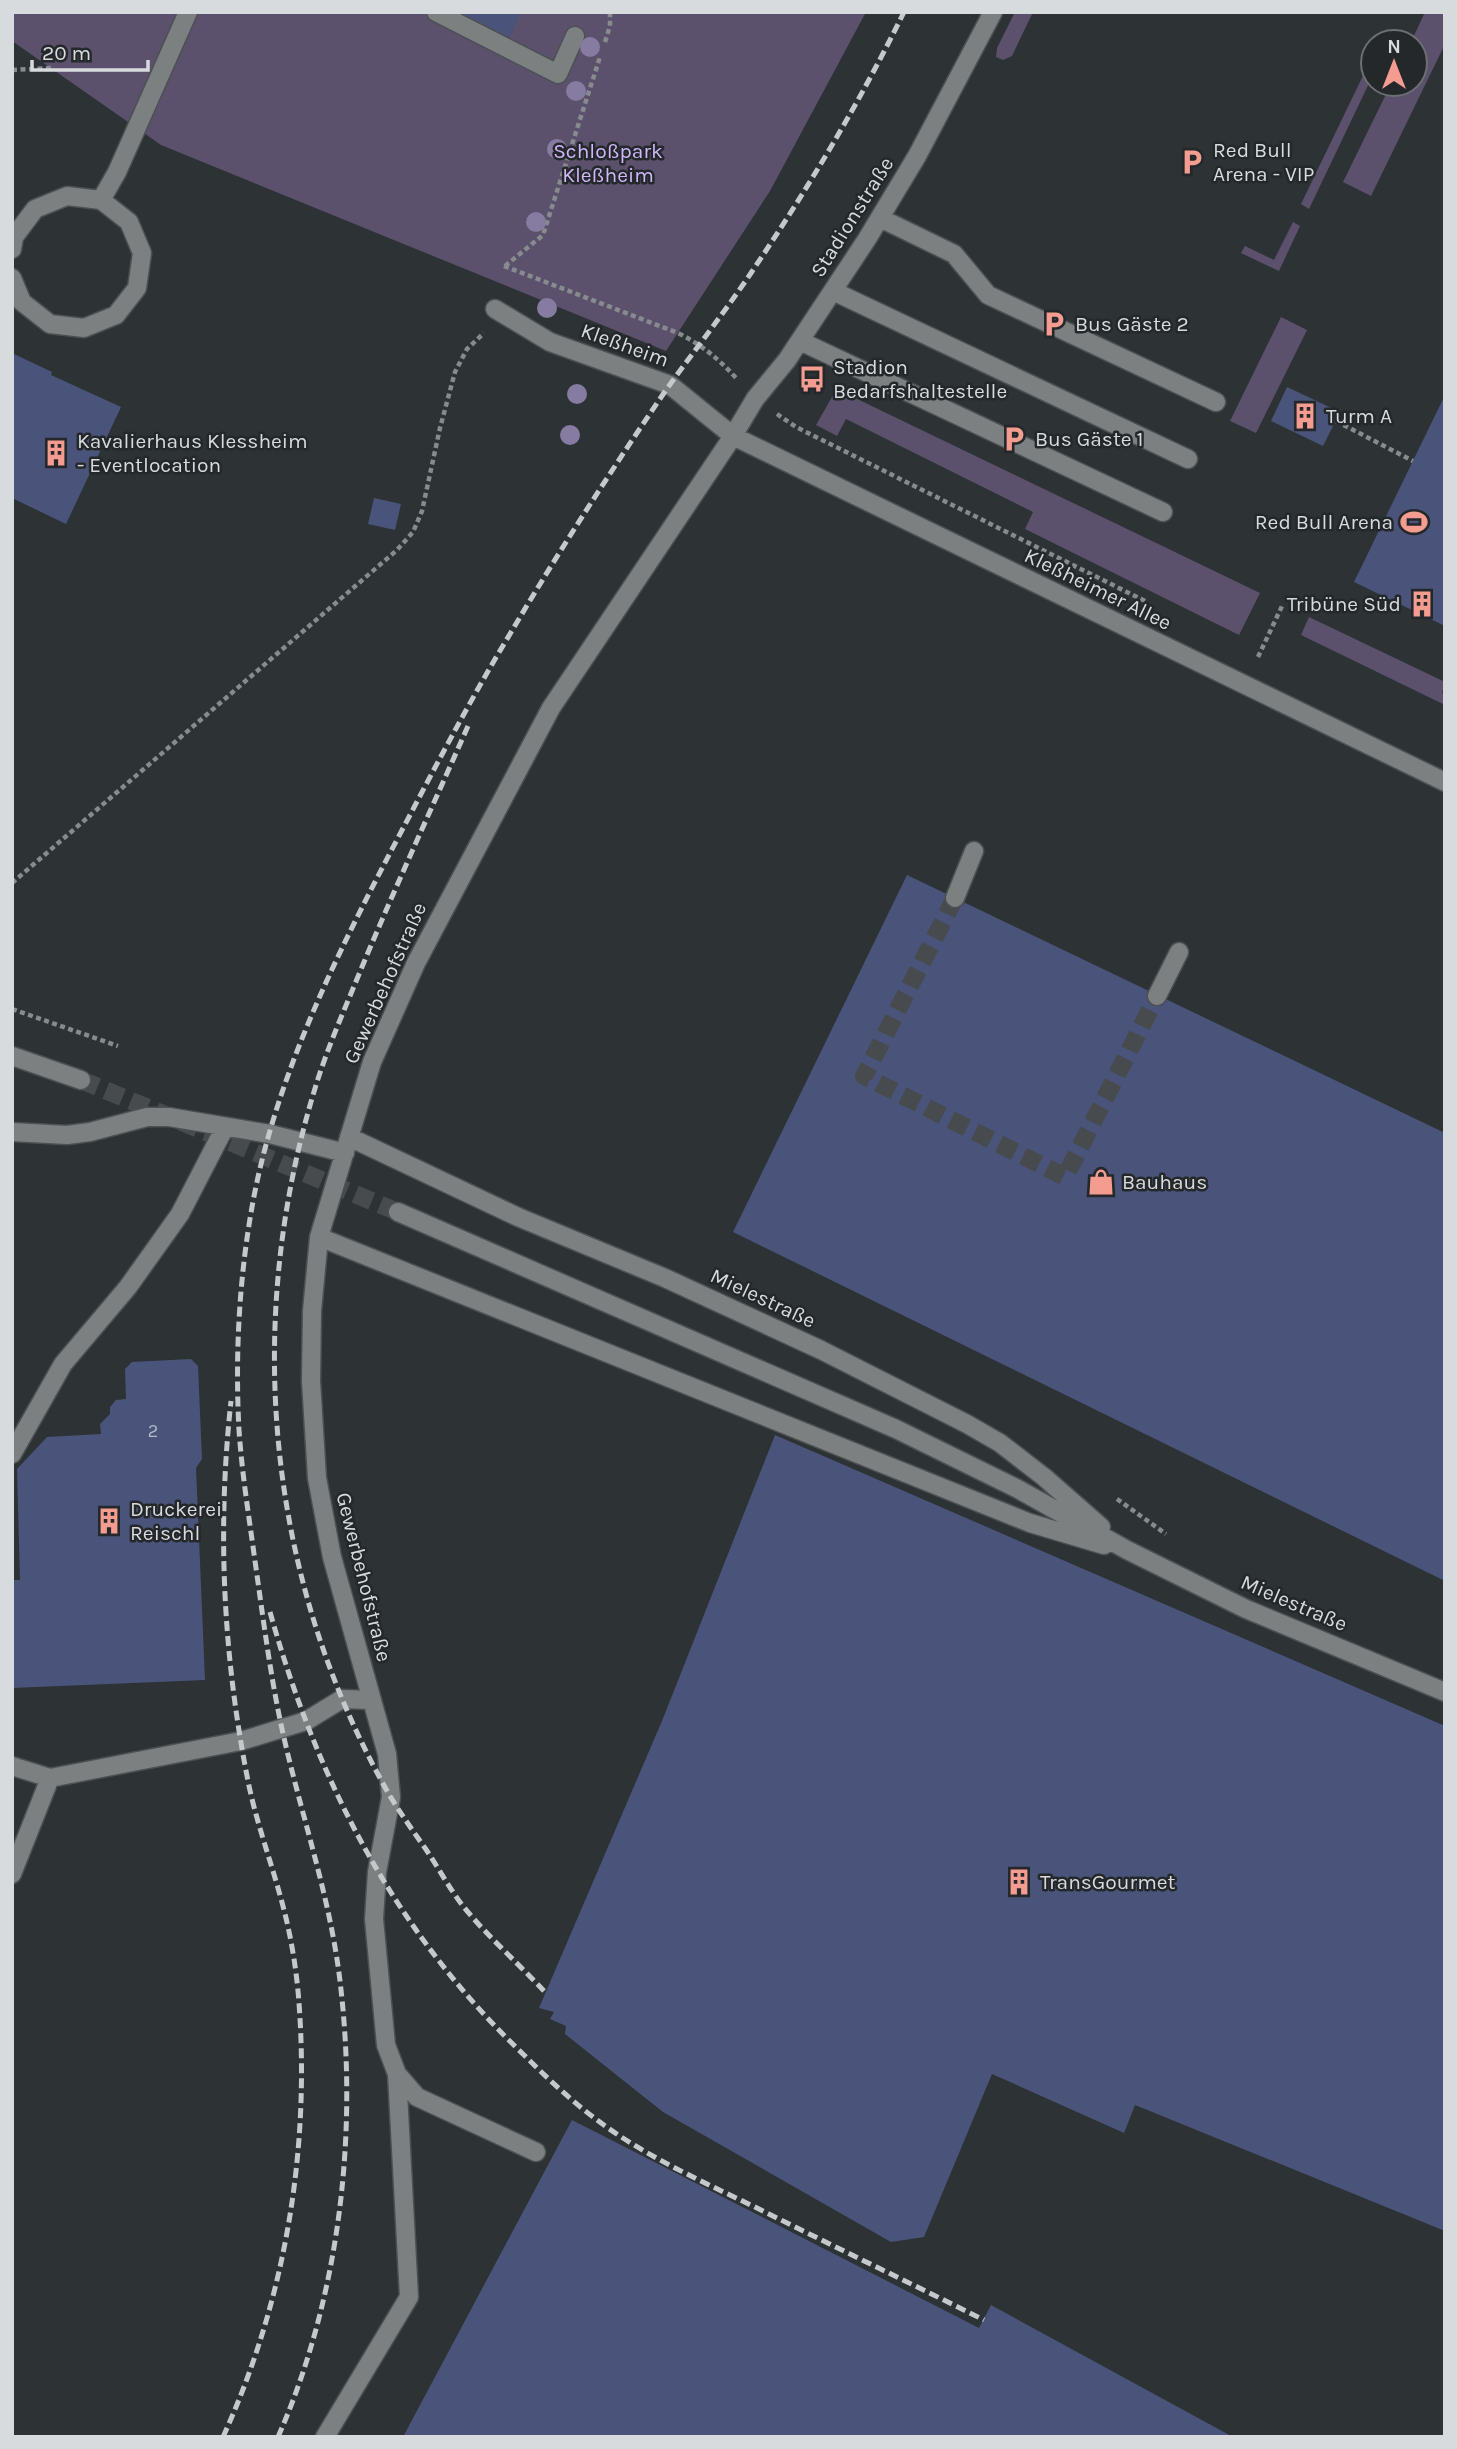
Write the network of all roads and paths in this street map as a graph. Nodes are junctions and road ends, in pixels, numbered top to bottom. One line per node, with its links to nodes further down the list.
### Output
1 (188, 12): 8 (street)
2 (436, 12): 5 (street)
3 (610, 12): 15 (path)
4 (993, 12): 9 (street, Stadionstraße)
5 (575, 36)
6 (51, 68): 7 (path)
7 (12, 70)
8 (101, 200): 10 (street); 11 (street)
9 (880, 218): 12 (street, Stadionstraße); 16 (street)
10 (12, 248)
11 (12, 278)
12 (834, 291): 14 (street, Stadionstraße); 19 (street)
13 (495, 309): 18 (street, Kleßheim); 29 (path)
14 (800, 341): 15 (street, Stadionstraße); 21 (street)
15 (755, 399): 18 (street, Stadionstraße); 23 (path)
16 (1216, 402)
17 (1336, 421): 20 (path)
18 (733, 436): 27 (street, Kleßheimer Allee); 39 (street, Gewerbehofstraße)
19 (1188, 459)
20 (1413, 461)
21 (1163, 512)
22 (1283, 604): 25 (path)
23 (1155, 606)
24 (1248, 652): 25 (path)
25 (1258, 657): 26 (path)
26 (1270, 663)
27 (1445, 782)
28 (974, 851): 30 (street)
29 (12, 883)
30 (955, 898)
31 (1179, 952): 32 (street)
32 (1157, 996)
33 (12, 1009): 34 (path)
34 (118, 1046)
35 (12, 1056): 36 (street)
36 (81, 1080)
37 (225, 1127): 38 (street, Mielestraße); 39 (street, Mielestraße); 42 (street)
38 (12, 1132)
39 (347, 1145): 41 (street, Gewerbehofstraße); 43 (street, Mielestraße)
40 (398, 1212): 43 (street, Mielestraße)
41 (319, 1237): 43 (street, Mielestraße); 45 (street, Gewerbehofstraße)
42 (12, 1454)
43 (1128, 1550): 44 (street, Mielestraße)
44 (1445, 1692)
45 (371, 1700): 47 (street); 49 (street, Gewerbehofstraße)
46 (12, 1766): 47 (street)
47 (50, 1778): 48 (street)
48 (12, 1874)
49 (397, 2074): 50 (street, Gewerbehofstraße); 51 (street)
50 (536, 2152)
51 (325, 2437)

